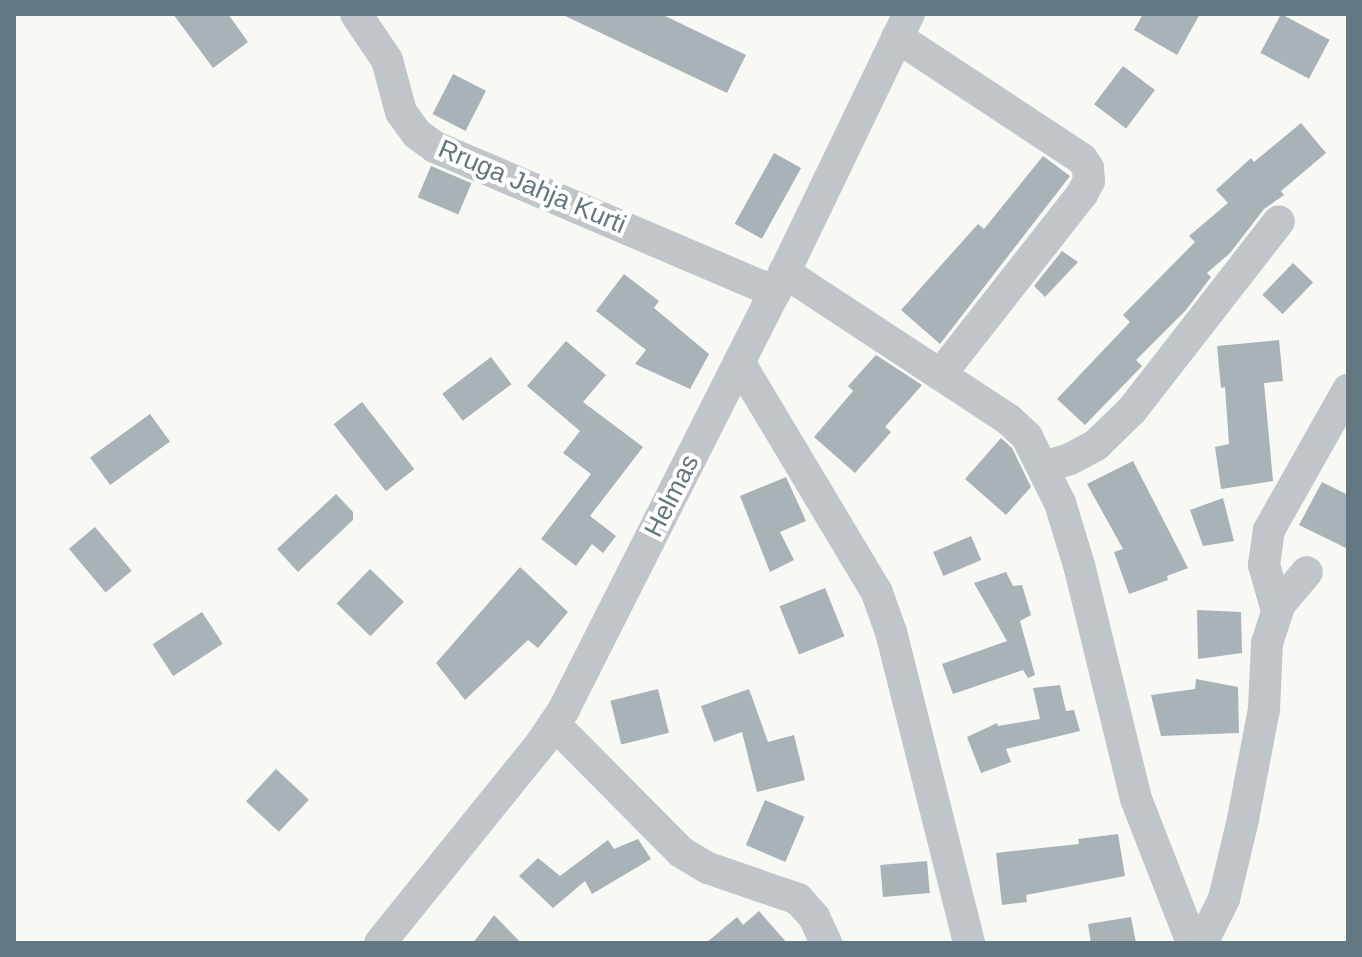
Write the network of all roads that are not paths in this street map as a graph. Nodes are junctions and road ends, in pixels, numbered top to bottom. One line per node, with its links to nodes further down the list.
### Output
1 (356, 14): 4 (street, Rruga Jahja Kurti)
2 (903, 26): 4 (street, Helmas); 6 (street)
3 (1279, 221): 8 (street)
4 (779, 282): 5 (street, Helmas); 6 (street, Rruga Jahja Kurti)
5 (739, 362): 11 (street, Helmas); 14 (street)
6 (941, 374): 8 (street, Rruga Jahja Kurti)
7 (1348, 390): 10 (street)
8 (1044, 467): 15 (street, Rruga Jahja Kurti)
9 (1307, 572): 10 (street)
10 (1277, 611): 16 (street)
11 (554, 724): 12 (street, Helmas); 13 (street)
12 (380, 943)
13 (826, 943)
14 (969, 943)
15 (1192, 943)
16 (1202, 943)

